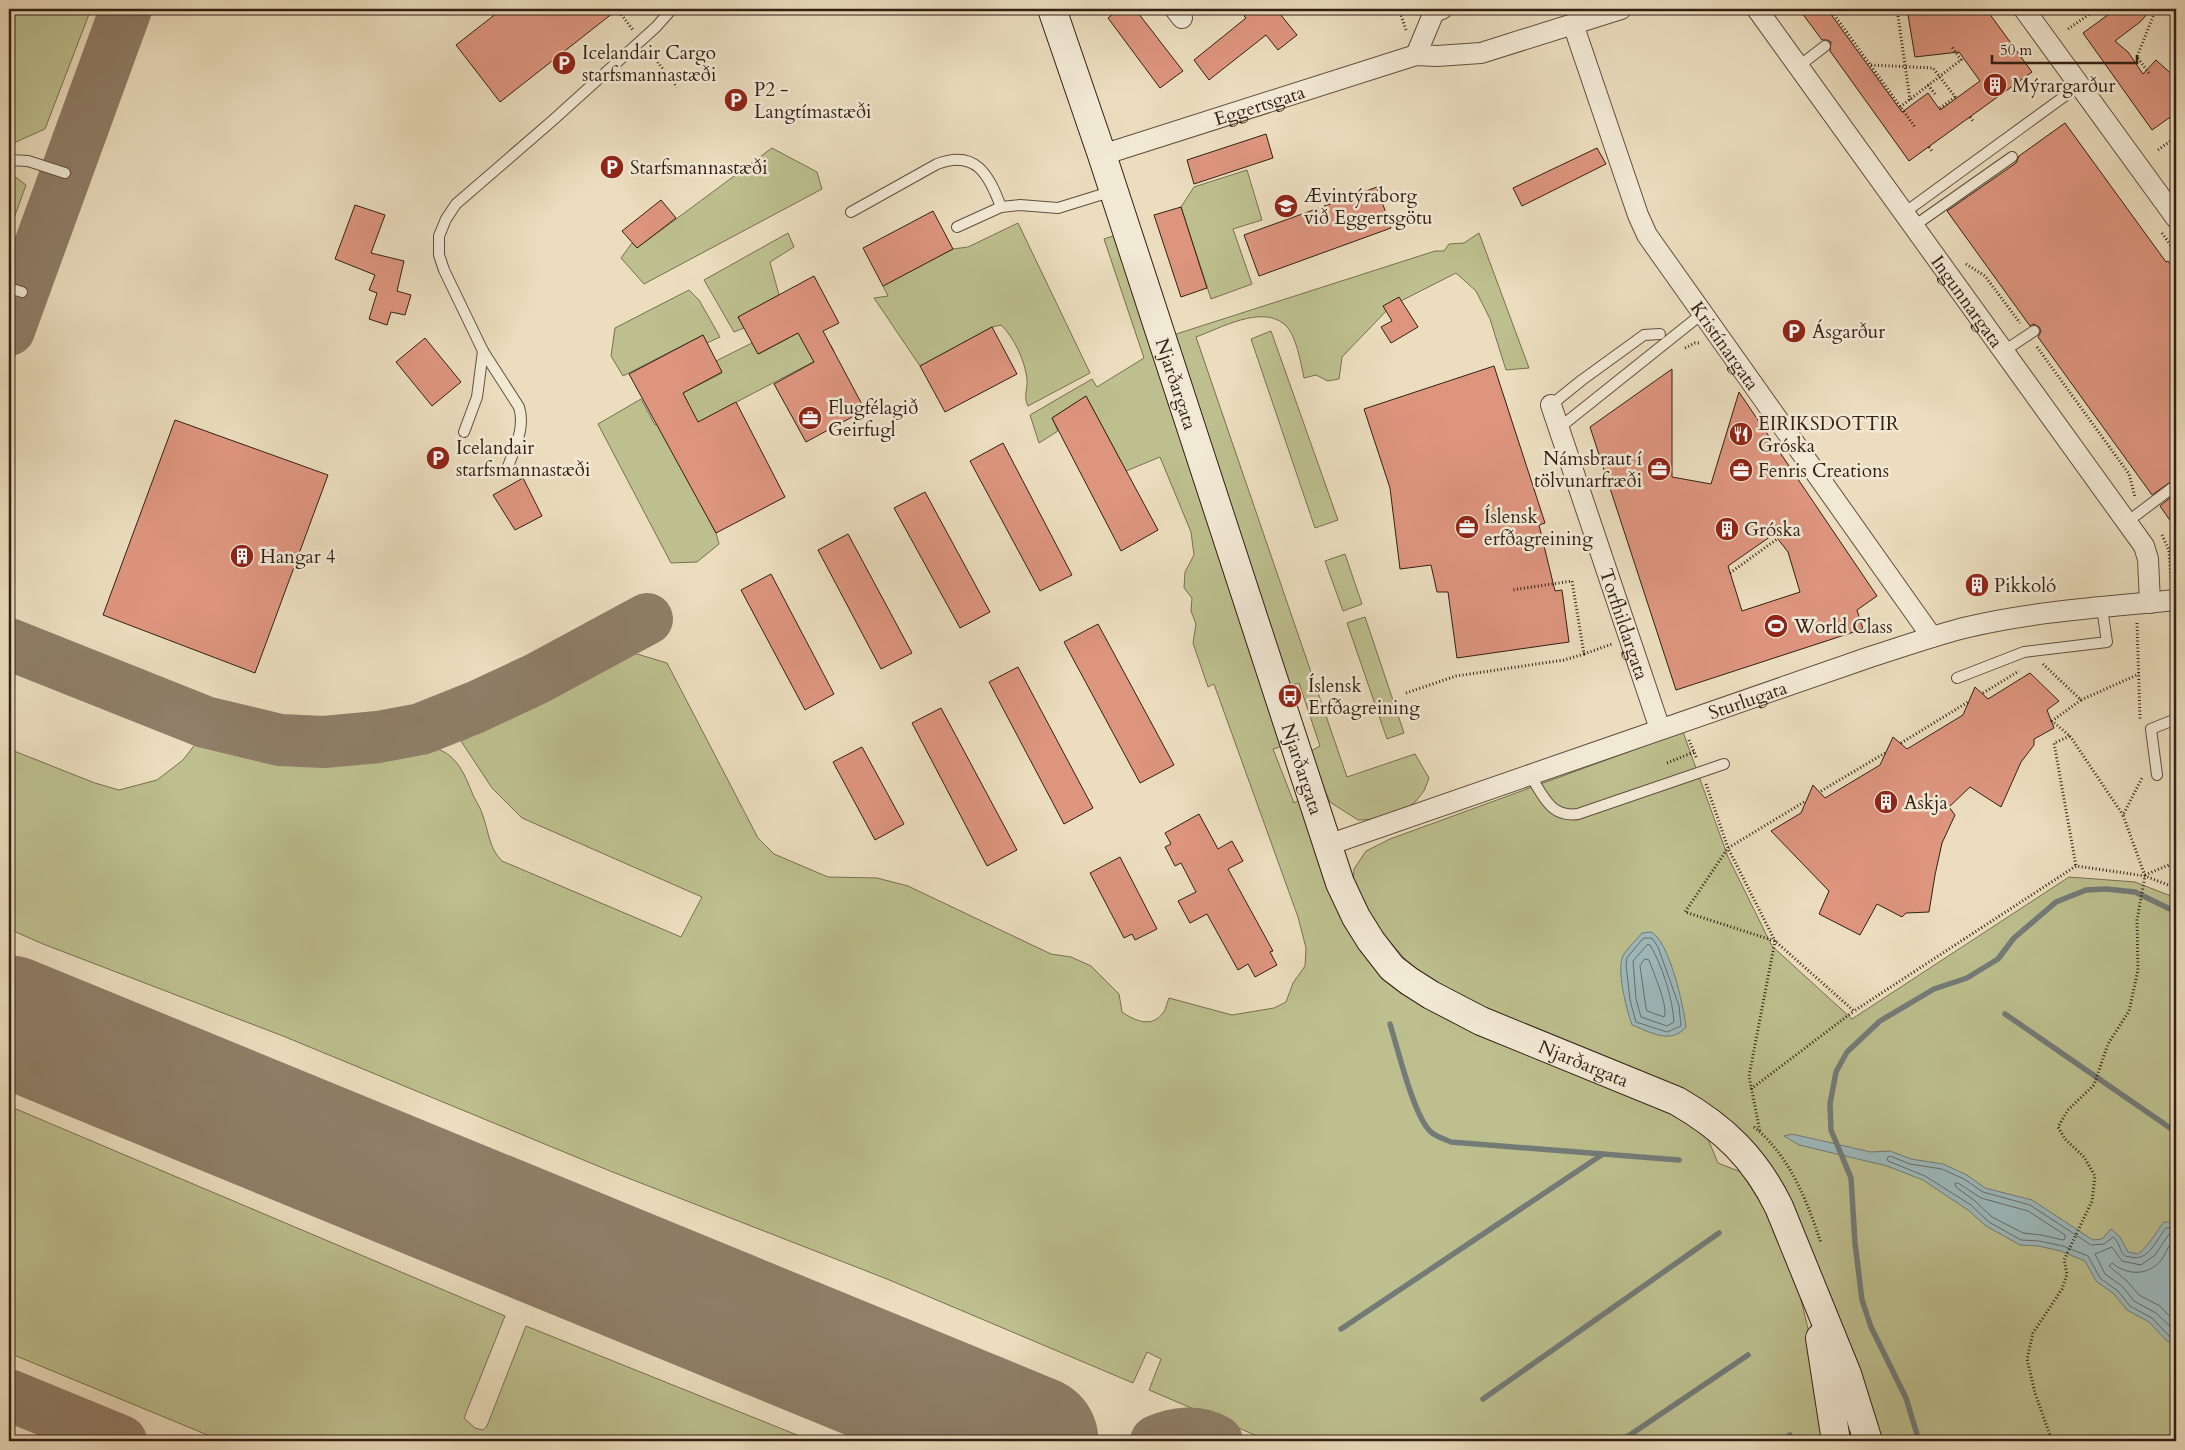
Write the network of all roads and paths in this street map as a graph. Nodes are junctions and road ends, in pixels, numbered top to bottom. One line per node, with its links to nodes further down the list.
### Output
1 (672, 9): 52 (lane)
2 (1052, 9): 33 (main road, Njarðargata)
3 (1399, 9): 14 (path)
4 (1442, 9): 14 (street)
5 (1621, 9): 12 (street, Eggertsgata)
6 (1757, 9): 18 (street, Ingunnargata)
7 (1830, 9): 17 (path)
8 (1897, 9): 19 (path)
9 (2024, 9): 23 (street)
10 (2096, 9): 13 (path)
11 (2156, 9): 20 (path)
12 (1574, 24): 14 (street, Eggertsgata); 46 (street, Kristínargata)
13 (2068, 29)
14 (1412, 46): 33 (street, Eggertsgata)
15 (1825, 46): 18 (lane)
16 (1952, 47): 21 (path)
17 (1870, 65): 19 (path); 26 (path)
18 (1799, 66): 41 (street, Ingunnargata)
19 (1906, 67): 21 (path); 25 (path)
20 (2149, 73)
21 (1939, 77): 22 (path); 27 (path)
22 (1928, 85): 24 (path); 25 (path)
23 (2080, 86): 40 (street); 41 (lane)
24 (1935, 94)
25 (1910, 100): 26 (path)
26 (1900, 107): 28 (path)
27 (1940, 108)
28 (1915, 126)
29 (2176, 137): 31 (path)
30 (1929, 147): 32 (path)
31 (2158, 150)
32 (1932, 151)
33 (1102, 156): 37 (main road, Njarðargata)
34 (2012, 157): 41 (lane)
35 (9, 160): 36 (lane)
36 (66, 173)
37 (1114, 190): 38 (lane); 95 (main road, Njarðargata)
38 (1001, 207): 39 (lane); 42 (lane)
39 (851, 212)
40 (2176, 218)
41 (1909, 220): 51 (street, Ingunnargata)
42 (957, 227)
43 (1963, 261): 47 (path)
44 (9, 288): 45 (lane)
45 (22, 292)
46 (1703, 313): 54 (lane); 67 (street, Kristínargata)
47 (2031, 333): 51 (lane); 58 (path)
48 (1660, 334): 53 (lane)
49 (1706, 343): 50 (path)
50 (1683, 349)
51 (2004, 351): 59 (street, Ingunnargata)
52 (483, 352): 55 (lane); 56 (lane)
53 (1551, 405): 54 (street, Torfhildargata)
54 (1559, 428): 68 (street, Torfhildargata)
55 (464, 432)
56 (506, 472)
57 (2176, 485): 58 (lane)
58 (2143, 509): 59 (lane); 62 (path)
59 (2127, 522): 65 (street, Ingunnargata)
60 (1777, 539): 61 (path)
61 (1730, 573)
62 (2172, 580)
63 (1512, 590): 69 (path)
64 (2176, 600): 65 (street, Sturlugata)
65 (2150, 603): 66 (street, Sturlugata)
66 (2102, 608): 67 (street, Sturlugata); 73 (lane)
67 (1932, 637): 79 (street, Sturlugata)
68 (1630, 638): 69 (path); 80 (street, Torfhildargata)
69 (1584, 654): 75 (path)
70 (2038, 659): 76 (path)
71 (2022, 669): 74 (path)
72 (2139, 674): 76 (path)
73 (1957, 678)
74 (1983, 693)
75 (1406, 694)
76 (2081, 700): 81 (path)
77 (1968, 702): 82 (path)
78 (2176, 719): 89 (lane)
79 (1682, 722): 80 (street, Sturlugata); 83 (path)
80 (1660, 729): 88 (street, Sturlugata)
81 (2070, 736): 93 (path); 98 (path)
82 (1901, 743)
83 (1694, 752): 85 (path); 87 (path)
84 (1885, 753): 90 (path)
85 (1667, 763)
86 (1724, 764): 87 (lane)
87 (1702, 771): 88 (lane); 96 (path)
88 (1530, 775): 95 (street, Sturlugata)
89 (2157, 775)
90 (1821, 791)
91 (1804, 802): 96 (path)
92 (2171, 814): 94 (path)
93 (2123, 815)
94 (2176, 826)
95 (1328, 845): 105 (main road, Njarðargata)
96 (1728, 848): 101 (path); 101 (path)
97 (2176, 862): 99 (path)
98 (2076, 866): 99 (path); 102 (path)
99 (2145, 876): 100 (path); 108 (path)
100 (2176, 888)
101 (1775, 941): 102 (path); 103 (path)
102 (1854, 1011): 103 (path)
103 (1750, 1089): 104 (path)
104 (1753, 1127)
105 (1811, 1285): 106 (main road, Njarðargata); 107 (main road, Njarðargata)
106 (1836, 1441)
107 (1868, 1441)
108 (2052, 1441)

